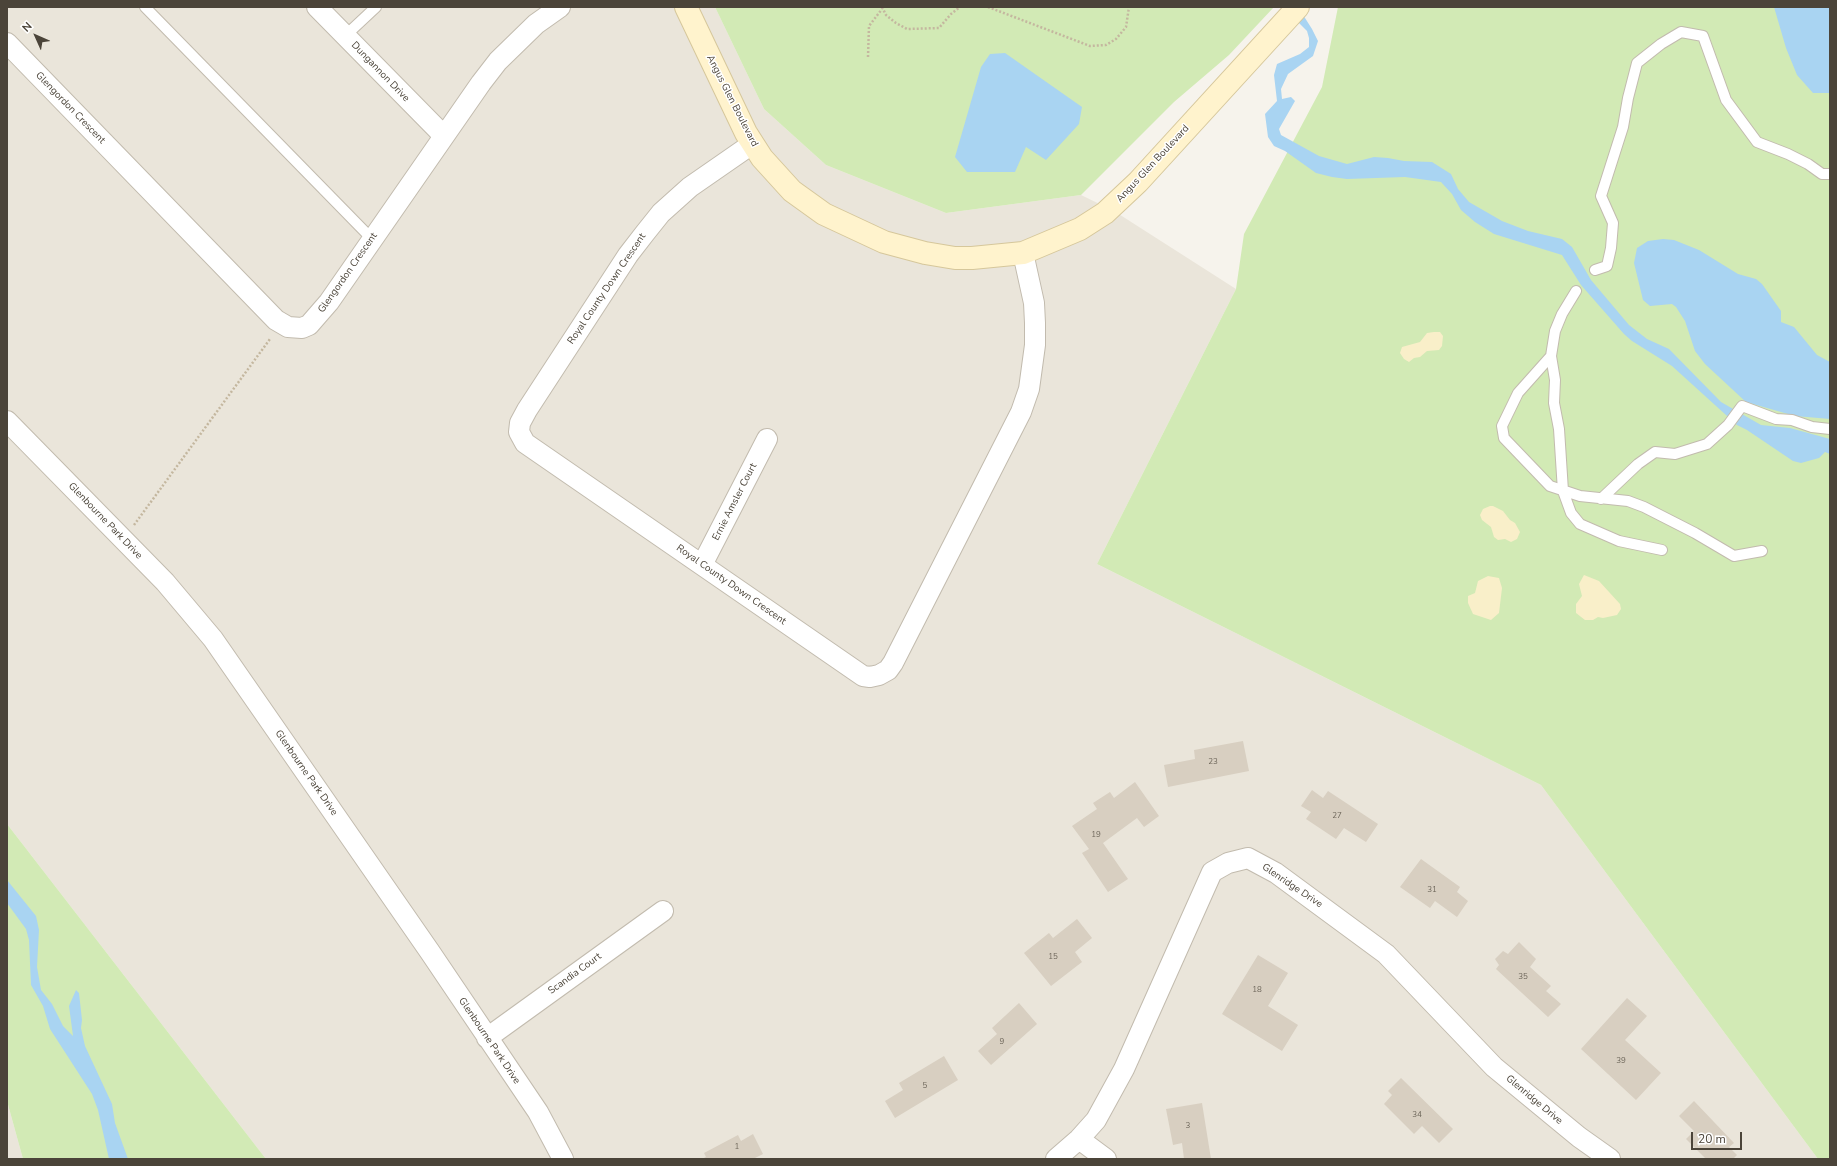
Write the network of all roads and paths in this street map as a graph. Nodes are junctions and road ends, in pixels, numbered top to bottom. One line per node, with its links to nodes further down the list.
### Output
1 (145, 7): 17 (lane)
2 (317, 7): 11 (street, Dungannon Drive)
3 (376, 7): 11 (lane)
4 (560, 7): 14 (street, Glengordon Crescent)
5 (686, 7): 15 (street, Angus Glen Boulevard)
6 (960, 7): 10 (path)
7 (988, 7): 8 (path)
8 (1129, 7)
9 (1298, 7): 18 (street, Angus Glen Boulevard)
10 (882, 8): 13 (path)
11 (345, 36): 14 (street, Dungannon Drive)
12 (7, 44): 17 (street, Glengordon Crescent)
13 (868, 57)
14 (444, 136): 17 (street, Glengordon Crescent)
15 (752, 144): 18 (street, Angus Glen Boulevard); 31 (street, Royal County Down Crescent)
16 (1830, 174): 19 (lane)
17 (372, 239)
18 (1023, 253): 31 (street, Royal County Down Crescent)
19 (1595, 270)
20 (1576, 291): 22 (lane)
21 (270, 339): 28 (path)
22 (1551, 356): 26 (lane); 26 (lane)
23 (7, 421): 33 (street, Glenbourne Park Drive)
24 (1830, 429): 27 (lane)
25 (767, 439): 31 (street, Ernie Amsler Court)
26 (1563, 491): 27 (lane); 29 (lane)
27 (1601, 499): 30 (lane)
28 (132, 527)
29 (1662, 550)
30 (1762, 551)
31 (702, 565)
32 (663, 911): 33 (street, Scandia Court)
33 (487, 1038): 35 (street, Glenbourne Park Drive)
34 (1079, 1139): 36 (street, Glenridge Drive); 37 (street); 38 (street, Glenridge Drive)
35 (563, 1159)
36 (1056, 1159)
37 (1106, 1159)
38 (1610, 1159)

